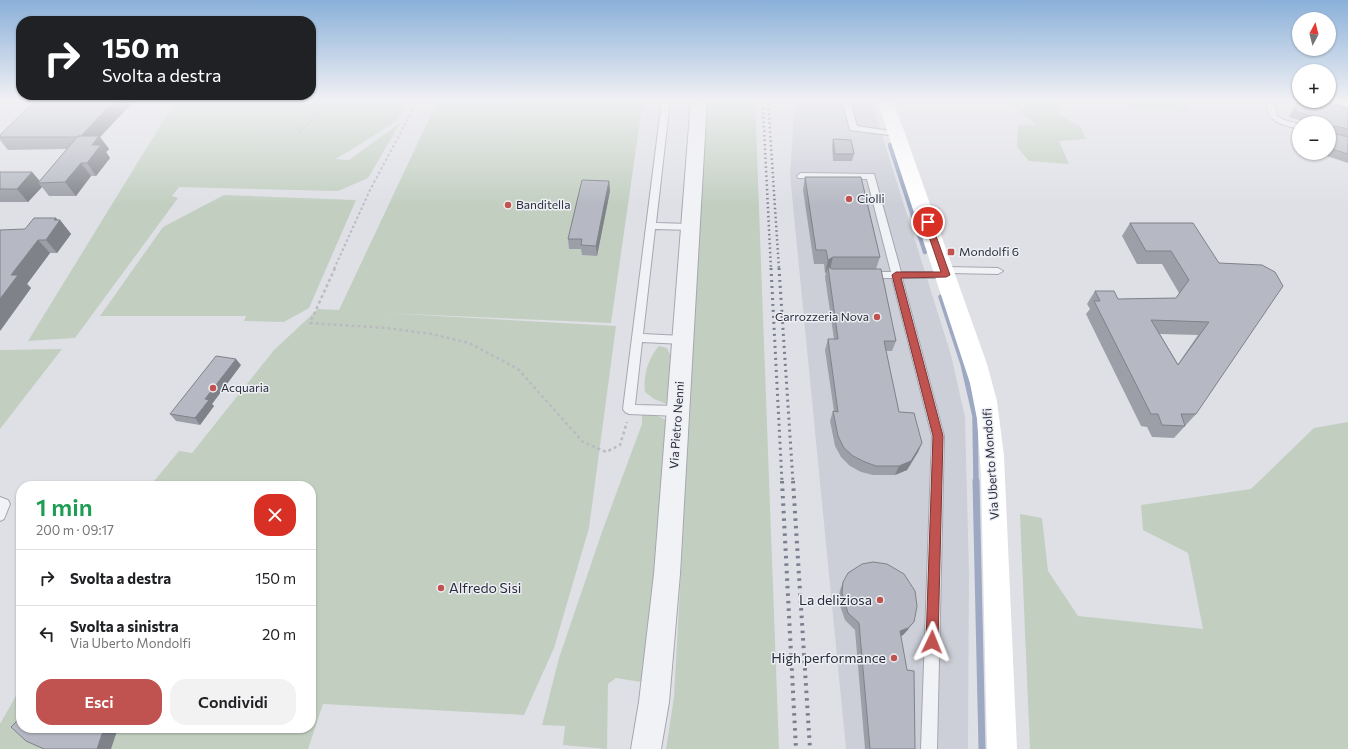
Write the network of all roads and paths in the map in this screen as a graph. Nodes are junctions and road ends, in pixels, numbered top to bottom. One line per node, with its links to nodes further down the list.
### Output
1 (399, 135): 14 (path)
2 (662, 135): 6 (lane)
3 (697, 135): 7 (street, Via Pietro Nenni)
4 (896, 135): 9 (main road, Via Uberto Mondolfi)
5 (801, 176): 11 (lane)
6 (651, 226): 7 (lane); 12 (lane)
7 (691, 227): 13 (street, Via Pietro Nenni)
8 (998, 271): 9 (lane)
9 (945, 272): 11 (lane); 20 (main road, Via Uberto Mondolfi)
10 (859, 275): 11 (lane)
11 (896, 275): 19 (lane)
12 (638, 338): 13 (lane); 14 (lane)
13 (683, 340): 15 (street, Via Pietro Nenni)
14 (629, 409): 15 (lane)
15 (678, 411): 18 (street, Via Pietro Nenni)
16 (0, 502): 17 (lane)
17 (0, 515)
18 (646, 749)
19 (929, 749)
20 (1002, 749)

